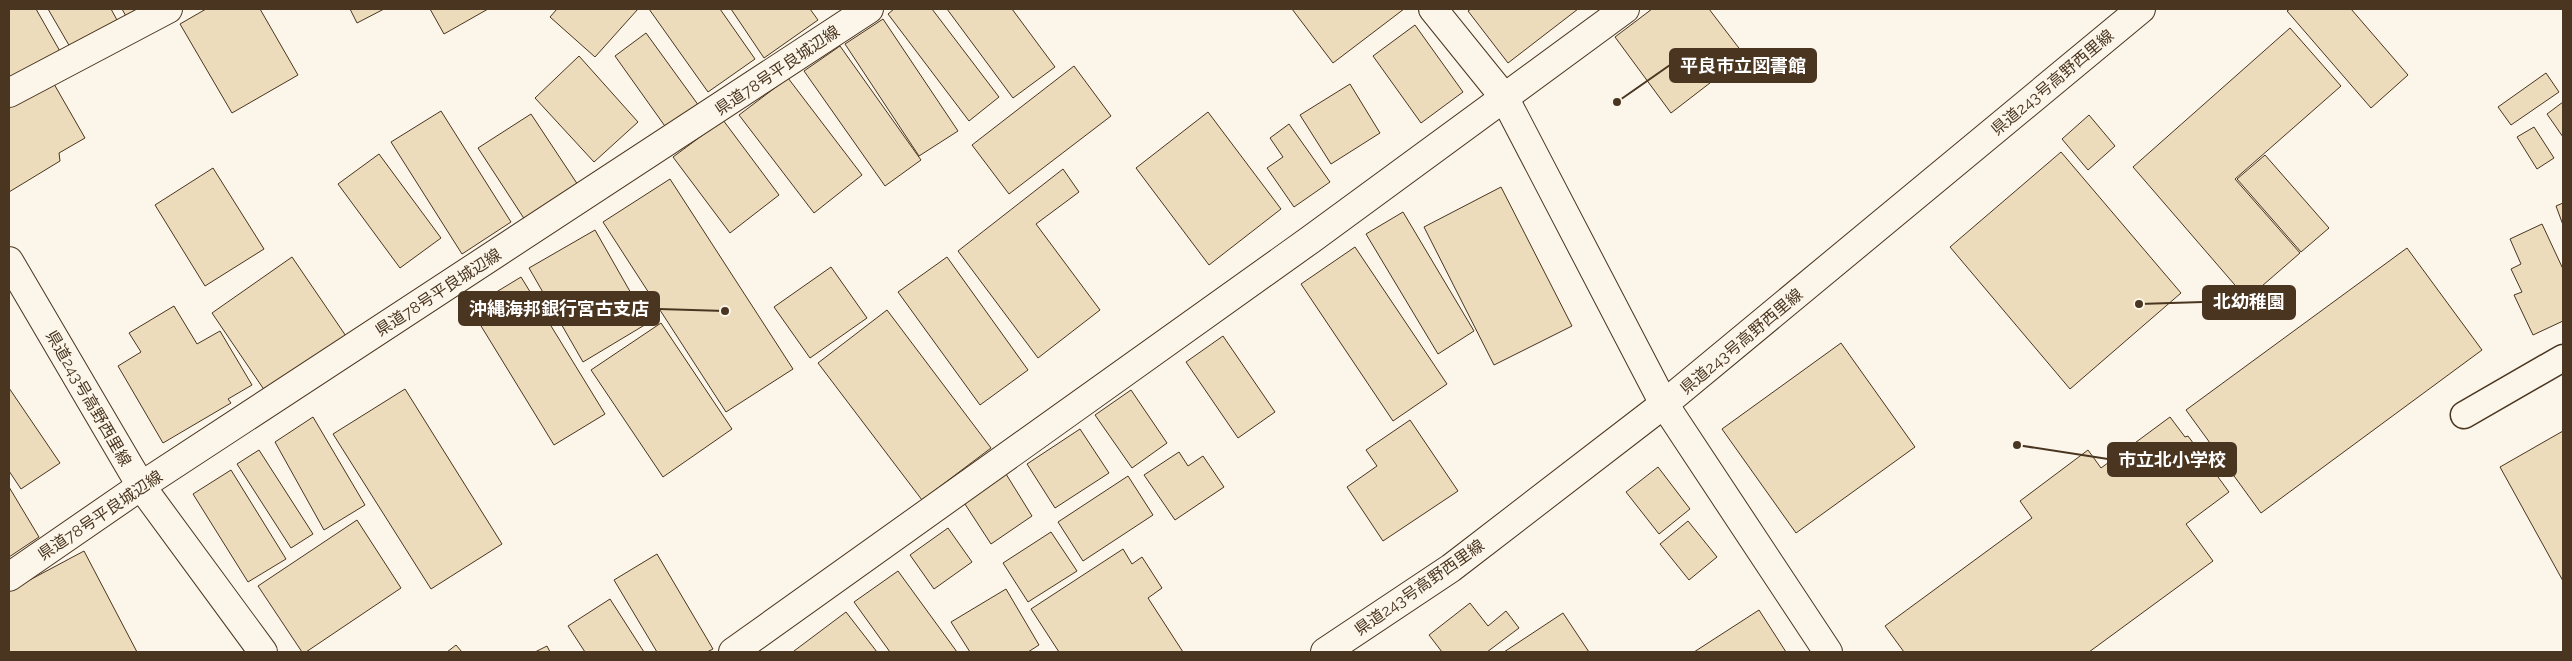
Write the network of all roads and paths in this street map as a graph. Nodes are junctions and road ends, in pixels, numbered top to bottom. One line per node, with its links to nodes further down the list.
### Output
1 (168, 9): 6 (main road)
2 (869, 9): 12 (main road, 県道78号平良城辺線)
3 (1433, 9): 7 (main road)
4 (1624, 9): 7 (main road)
5 (2140, 9): 10 (main road, 県道243号高野西里線)
6 (9, 93)
7 (1504, 97): 10 (main road); 15 (main road)
8 (9, 261): 12 (main road, 県道243号高野西里線)
9 (2563, 358): 11 (street)
10 (1664, 404): 16 (main road, 県道243号高野西里線); 17 (main road)
11 (2464, 415)
12 (141, 486): 13 (main road, 県道78号平良城辺線); 14 (main road, 県道243号高野西里線)
13 (9, 577)
14 (263, 652)
15 (733, 652)
16 (1325, 652)
17 (1828, 652)

